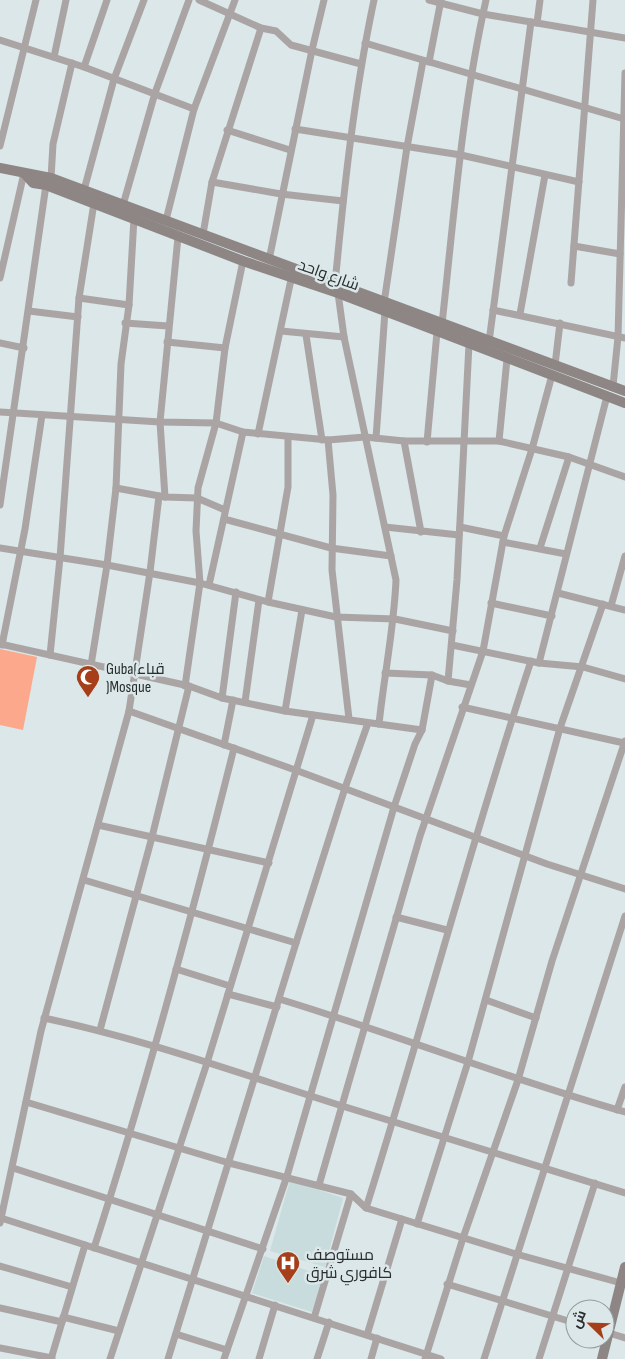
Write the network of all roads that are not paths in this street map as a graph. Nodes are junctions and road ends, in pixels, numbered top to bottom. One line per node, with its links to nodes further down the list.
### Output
1 (36, 0): 23 (street)
2 (66, 0): 25 (street)
3 (107, 0): 29 (street)
4 (144, 0): 32 (street)
5 (189, 0): 34 (street)
6 (199, 0): 15 (street)
7 (235, 0): 15 (street)
8 (324, 0): 24 (street)
9 (374, 0): 22 (street)
10 (429, 0): 14 (street)
11 (486, 0): 16 (street)
12 (540, 0): 17 (street)
13 (593, 0): 19 (street)
14 (441, 2): 16 (street); 26 (street)
15 (229, 12): 18 (street); 36 (street)
16 (483, 14): 17 (street); 31 (street)
17 (534, 22): 19 (street); 33 (street)
18 (261, 28): 24 (street); 39 (street)
19 (590, 32): 20 (street); 35 (street)
20 (625, 38)
21 (0, 40): 23 (street)
22 (365, 43): 26 (street); 28 (street)
23 (24, 47): 25 (street); 41 (street)
24 (312, 50): 28 (street); 38 (street)
25 (54, 57): 27 (street)
26 (426, 62): 31 (street); 42 (street)
27 (72, 63): 29 (street); 49 (street)
28 (361, 64): 40 (street)
29 (84, 67): 32 (street)
30 (625, 73): 37 (street)
31 (472, 75): 33 (street); 44 (street)
32 (114, 79): 34 (street); 53 (street)
33 (522, 90): 35 (street); 45 (street)
34 (155, 93): 36 (street); 57 (street)
35 (586, 108): 37 (street); 51 (street)
36 (194, 109): 59 (street)
37 (624, 123): 52 (street)
38 (295, 129): 40 (street); 43 (street)
39 (227, 130): 43 (street); 50 (street)
40 (350, 139): 42 (street); 55 (street)
41 (0, 146)
42 (407, 147): 44 (street); 73 (street)
43 (290, 150): 54 (street)
44 (460, 155): 45 (street); 81 (street)
45 (513, 166): 48 (street); 74 (street)
46 (0, 168): 47 (street, شارع واحد)
47 (24, 173): 49 (street, شارع واحد); 68 (street)
48 (545, 175): 51 (street); 76 (street)
49 (49, 182): 53 (street, شارع واحد); 56 (street, شارع واحد); 75 (street)
50 (212, 182): 54 (street); 60 (street)
51 (579, 182): 62 (street)
52 (624, 183): 63 (street)
53 (84, 190): 57 (street, شارع واحد)
54 (281, 194): 55 (street); 64 (street)
55 (343, 201): 70 (street)
56 (94, 203): 58 (street, شارع واحد); 71 (street)
57 (122, 205): 59 (street, شارع واحد)
58 (134, 218): 61 (street, شارع واحد); 72 (street)
59 (166, 220): 60 (street, شارع واحد)
60 (203, 234): 64 (street, شارع واحد)
61 (178, 237): 65 (street, شارع واحد); 80 (street)
62 (574, 246): 63 (street); 69 (street)
63 (620, 254): 67 (street)
64 (269, 260): 66 (street, شارع واحد)
65 (243, 261): 66 (street, شارع واحد); 91 (street)
66 (293, 272): 70 (street, شارع واحد); 82 (street)
67 (623, 276): 85 (street)
68 (0, 278)
69 (571, 283)
70 (337, 288): 73 (street, شارع واحد); 84 (street)
71 (79, 298): 72 (street); 77 (street)
72 (129, 305): 78 (street)
73 (385, 307): 81 (street, شارع واحد); 112 (street)
74 (492, 310): 76 (street); 87 (street)
75 (29, 311): 77 (street); 90 (street)
76 (520, 314): 79 (street)
77 (78, 317): 104 (street)
78 (125, 323): 80 (street); 105 (street)
79 (560, 323): 85 (street); 94 (street)
80 (168, 326): 86 (street)
81 (440, 328): 87 (street, شارع واحد); 89 (street, شارع واحد); 117 (street)
82 (281, 331): 83 (street); 109 (street)
83 (306, 335): 84 (street); 113 (street)
84 (344, 337): 111 (street)
85 (622, 338): 97 (street)
86 (167, 342): 91 (street); 106 (street)
87 (490, 342): 92 (street, شارع واحد)
88 (0, 343): 90 (street)
89 (469, 344): 93 (street, شارع واحد); 115 (street)
90 (24, 348): 102 (street)
91 (225, 348): 107 (street)
92 (531, 356): 94 (street, شارع واحد); 95 (street)
93 (507, 359): 95 (street, شارع واحد); 116 (street)
94 (555, 365): 97 (street, شارع واحد)
95 (526, 366): 96 (street, شارع واحد)
96 (552, 375): 99 (street, شارع واحد); 118 (street)
97 (613, 386): 98 (street, شارع واحد)
98 (625, 391)
99 (607, 396): 100 (street, شارع واحد); 120 (street)
100 (625, 403)
101 (0, 412): 102 (street)
102 (14, 412): 103 (street); 125 (street)
103 (42, 415): 104 (street); 136 (street)
104 (69, 417): 105 (street); 140 (street)
105 (118, 419): 106 (street); 122 (street)
106 (160, 422): 107 (street); 123 (street)
107 (216, 424): 108 (street); 124 (street)
108 (243, 432): 109 (street); 126 (street)
109 (258, 434): 110 (street)
110 (288, 437): 113 (street); 131 (street)
111 (364, 437): 112 (street); 113 (street); 128 (street)
112 (376, 438): 114 (street)
113 (325, 440): 134 (street)
114 (404, 441): 117 (street); 130 (street)
115 (464, 441): 116 (street); 117 (street); 129 (street)
116 (499, 441): 118 (street)
117 (427, 442)
118 (532, 449): 119 (street); 132 (street)
119 (569, 458): 120 (street); 135 (street)
120 (590, 464): 121 (street); 137 (street)
121 (625, 477)
122 (116, 488): 123 (street); 141 (street)
123 (162, 497): 124 (street); 142 (street)
124 (197, 498): 126 (street); 143 (street)
125 (0, 504)
126 (225, 510): 127 (street)
127 (224, 519): 131 (street); 144 (street)
128 (385, 527): 130 (street); 138 (street)
129 (460, 531): 130 (street); 132 (street); 157 (street)
130 (421, 532)
131 (280, 534): 134 (street); 148 (street)
132 (503, 539): 135 (street); 149 (street)
133 (0, 548): 136 (street)
134 (331, 548): 138 (street); 155 (street)
135 (540, 548): 137 (street)
136 (21, 552): 140 (street); 158 (street)
137 (566, 554): 146 (street)
138 (391, 556): 156 (street)
139 (625, 556): 151 (street)
140 (60, 558): 141 (street); 161 (street)
141 (108, 565): 142 (street); 164 (street)
142 (150, 572): 143 (street); 167 (street)
143 (200, 582): 144 (street); 172 (street)
144 (209, 585): 145 (street)
145 (236, 592): 147 (street); 173 (street)
146 (558, 593): 150 (street); 154 (street)
147 (259, 600): 148 (street); 175 (street)
148 (268, 602): 152 (street)
149 (491, 603): 154 (street); 160 (street)
150 (603, 604): 151 (street); 165 (street)
151 (611, 606): 153 (street)
152 (302, 610): 155 (street); 178 (street)
153 (625, 610)
154 (552, 616): 163 (street)
155 (336, 617): 156 (street); 181 (street)
156 (395, 619): 157 (street); 166 (street)
157 (452, 631): 159 (street)
158 (1, 644): 161 (street)
159 (452, 645): 160 (street); 170 (street)
160 (483, 651): 162 (street); 171 (street)
161 (50, 655): 164 (street)
162 (531, 661): 163 (street); 180 (street)
163 (538, 663): 165 (street)
164 (90, 665): 167 (street)
165 (583, 667): 169 (street); 184 (street)
166 (384, 673): 168 (street); 183 (street)
167 (136, 675): 172 (street); 177 (street)
168 (432, 675): 170 (street); 186 (street)
169 (625, 679)
170 (448, 681): 171 (street)
171 (471, 685): 176 (street)
172 (187, 686): 173 (street); 185 (street)
173 (222, 698): 174 (street)
174 (233, 700): 175 (street); 188 (street)
175 (245, 702): 178 (street)
176 (462, 707): 180 (street); 193 (street)
177 (129, 711): 185 (street); 194 (street)
178 (285, 711): 179 (street)
179 (313, 715): 181 (street); 190 (street)
180 (512, 717): 184 (street); 196 (street)
181 (348, 719): 182 (street)
182 (368, 723): 183 (street); 191 (street)
183 (379, 724): 186 (street)
184 (560, 728): 187 (street); 198 (street)
185 (177, 729): 188 (street); 195 (street)
186 (422, 730): 192 (street)
187 (625, 742): 200 (street)
188 (224, 745): 189 (street)
189 (234, 748): 190 (street); 197 (street)
190 (298, 771): 191 (street); 199 (street)
191 (345, 788): 192 (street); 209 (street)
192 (394, 806): 193 (street); 215 (street)
193 (425, 818): 196 (street); 206 (street)
194 (98, 825): 195 (street); 201 (street)
195 (152, 837): 197 (street); 203 (street)
196 (475, 837): 198 (street); 208 (street)
197 (209, 849): 199 (street); 204 (street)
198 (526, 856): 200 (street); 213 (street)
199 (269, 863): 207 (street)
200 (580, 874): 202 (street); 217 (street)
201 (84, 880): 203 (street); 216 (street)
202 (625, 889)
203 (136, 895): 204 (street); 219 (street)
204 (192, 912): 207 (street); 210 (street)
205 (625, 916): 228 (street)
206 (396, 917): 208 (street); 218 (street)
207 (249, 929): 209 (street); 211 (street)
208 (447, 930): 220 (street)
209 (296, 943): 212 (street)
210 (176, 969): 211 (street); 221 (street)
211 (229, 990): 214 (street); 223 (street)
212 (279, 999): 214 (street); 215 (street)
213 (486, 1000): 217 (street); 222 (street)
214 (277, 1007): 224 (street)
215 (332, 1015): 218 (street); 227 (street)
216 (44, 1018): 219 (street); 229 (street)
217 (536, 1018): 225 (street)
218 (364, 1026): 220 (street); 230 (street)
219 (100, 1030): 221 (street)
220 (416, 1044): 222 (street); 232 (street)
221 (155, 1046): 223 (street); 233 (street)
222 (468, 1062): 225 (street); 234 (street)
223 (207, 1063): 224 (street); 235 (street)
224 (255, 1078): 227 (street); 237 (street)
225 (518, 1080): 228 (street); 236 (street)
226 (625, 1087): 231 (street)
227 (309, 1096): 230 (street); 240 (street)
228 (568, 1096): 231 (street); 238 (street)
229 (26, 1102): 233 (street); 239 (street)
230 (340, 1106): 232 (street); 241 (street)
231 (621, 1111)
232 (393, 1121): 234 (street); 248 (street)
233 (130, 1133): 235 (street); 247 (street)
234 (444, 1138): 236 (street); 252 (street)
235 (179, 1148): 237 (street); 249 (street)
236 (493, 1153): 238 (street); 254 (street)
237 (230, 1163): 240 (street); 253 (street)
238 (544, 1167): 242 (street); 258 (street)
239 (13, 1168): 244 (street); 247 (street)
240 (287, 1176): 241 (street); 257 (street)
241 (319, 1184): 246 (street)
242 (595, 1184): 245 (street); 262 (street)
243 (0, 1185): 244 (street)
244 (9, 1186): 251 (street)
245 (625, 1193)
246 (351, 1194): 248 (street); 273 (street)
247 (109, 1200): 249 (street); 256 (street)
248 (366, 1208): 250 (street)
249 (157, 1215): 253 (street); 259 (street)
250 (402, 1219): 252 (street); 279 (street)
251 (1, 1220): 255 (street)
252 (418, 1224): 254 (street)
253 (209, 1231): 257 (street); 263 (street)
254 (462, 1238): 258 (street); 264 (street)
255 (85, 1245): 256 (street); 265 (street)
256 (94, 1248): 259 (street)
257 (263, 1248): 267 (street)
258 (516, 1254): 262 (street); 268 (street)
259 (141, 1264): 263 (street); 277 (street)
260 (0, 1266): 265 (street)
261 (625, 1267): 266 (street)
262 (568, 1268): 266 (street); 272 (street)
263 (193, 1280): 267 (street); 278 (street)
264 (448, 1284): 268 (street); 283 (street)
265 (72, 1287): 274 (street)
266 (622, 1287): 271 (street)
267 (246, 1296): 269 (street); 282 (street)
268 (502, 1300): 272 (street); 292 (street)
269 (275, 1305): 273 (street); 288 (street)
270 (0, 1308): 274 (street)
271 (615, 1308)
272 (552, 1316): 275 (street); 293 (street)
273 (314, 1318): 276 (street)
274 (63, 1320): 277 (street); 284 (street)
275 (565, 1320)
276 (329, 1322): 279 (street); 289 (street)
277 (118, 1331): 285 (street)
278 (176, 1334): 282 (street); 286 (street)
279 (367, 1335): 280 (street)
280 (377, 1338): 283 (street); 290 (street)
281 (0, 1348): 284 (street)
282 (227, 1350): 287 (street)
283 (425, 1356): 291 (street)
284 (51, 1359)
285 (110, 1359)
286 (168, 1359)
287 (224, 1359)
288 (259, 1359)
289 (317, 1359)
290 (371, 1359)
291 (441, 1359)
292 (484, 1359)
293 (539, 1359)

